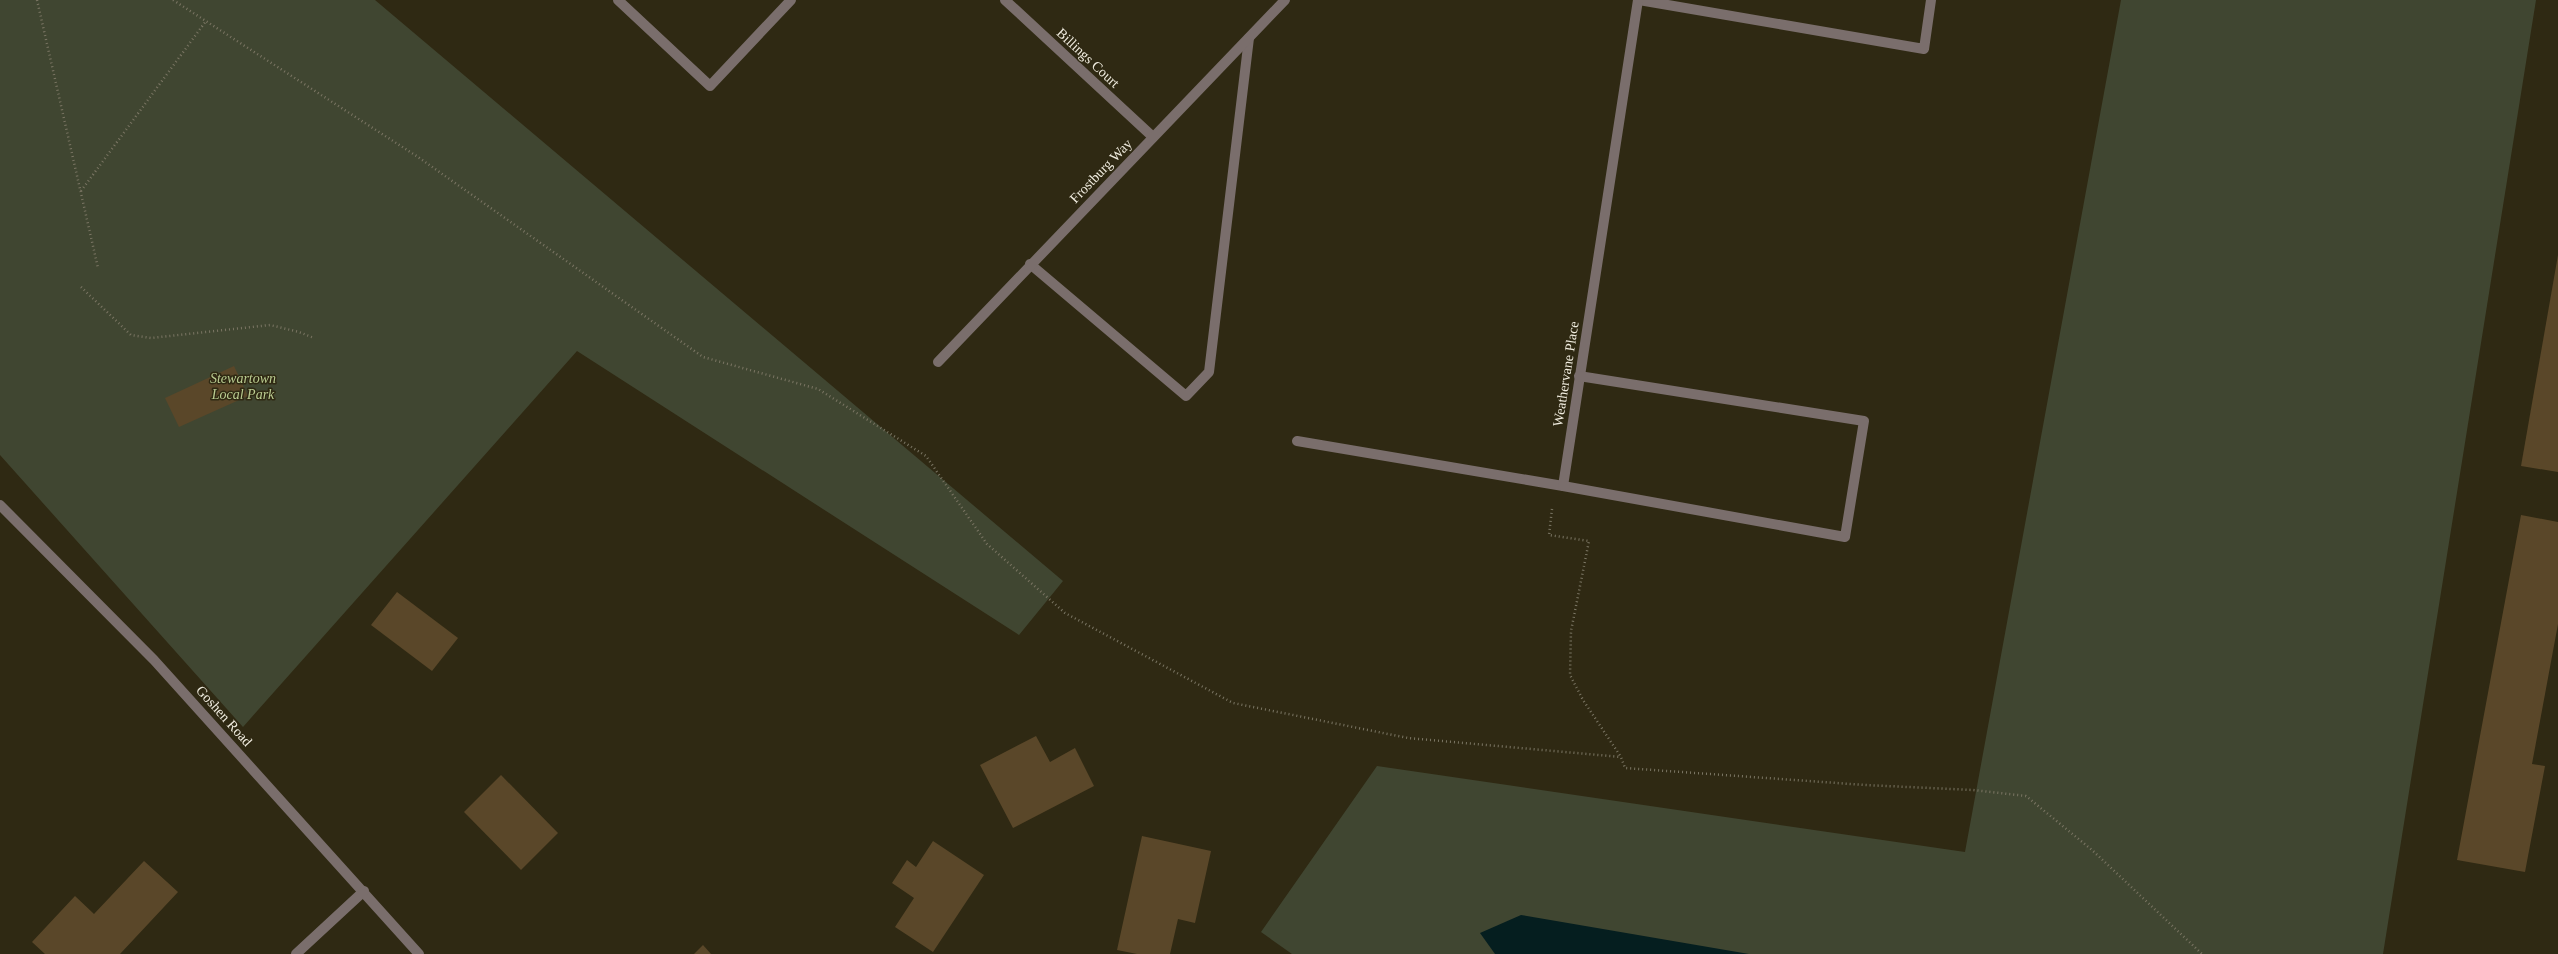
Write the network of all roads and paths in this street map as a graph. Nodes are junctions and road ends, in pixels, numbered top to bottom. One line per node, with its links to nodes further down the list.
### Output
1 (37, 0): 12 (path)
2 (173, 0): 9 (path)
3 (618, 0): 4 (street)
4 (791, 0)
5 (1005, 0): 11 (street, Billings Court)
6 (1284, 0): 10 (street, Frostburg Way)
7 (1639, 0): 8 (street); 18 (street, Weathervane Place)
8 (1931, 0)
9 (206, 21): 12 (path); 22 (path)
10 (1249, 38): 11 (street, Frostburg Way); 13 (street)
11 (1153, 137): 13 (street, Frostburg Way)
12 (81, 192): 14 (path)
13 (1030, 264): 17 (street, Frostburg Way)
14 (98, 268)
15 (81, 287): 16 (path)
16 (314, 338)
17 (938, 362)
18 (1580, 376): 20 (street, Weathervane Place); 20 (street)
19 (1297, 441): 20 (street)
20 (1558, 485): 22 (path)
21 (0, 505): 23 (street, Goshen Road)
22 (1621, 757): 26 (path)
23 (364, 891): 24 (street); 25 (street, Goshen Road)
24 (296, 954)
25 (419, 954)
26 (2202, 954)

